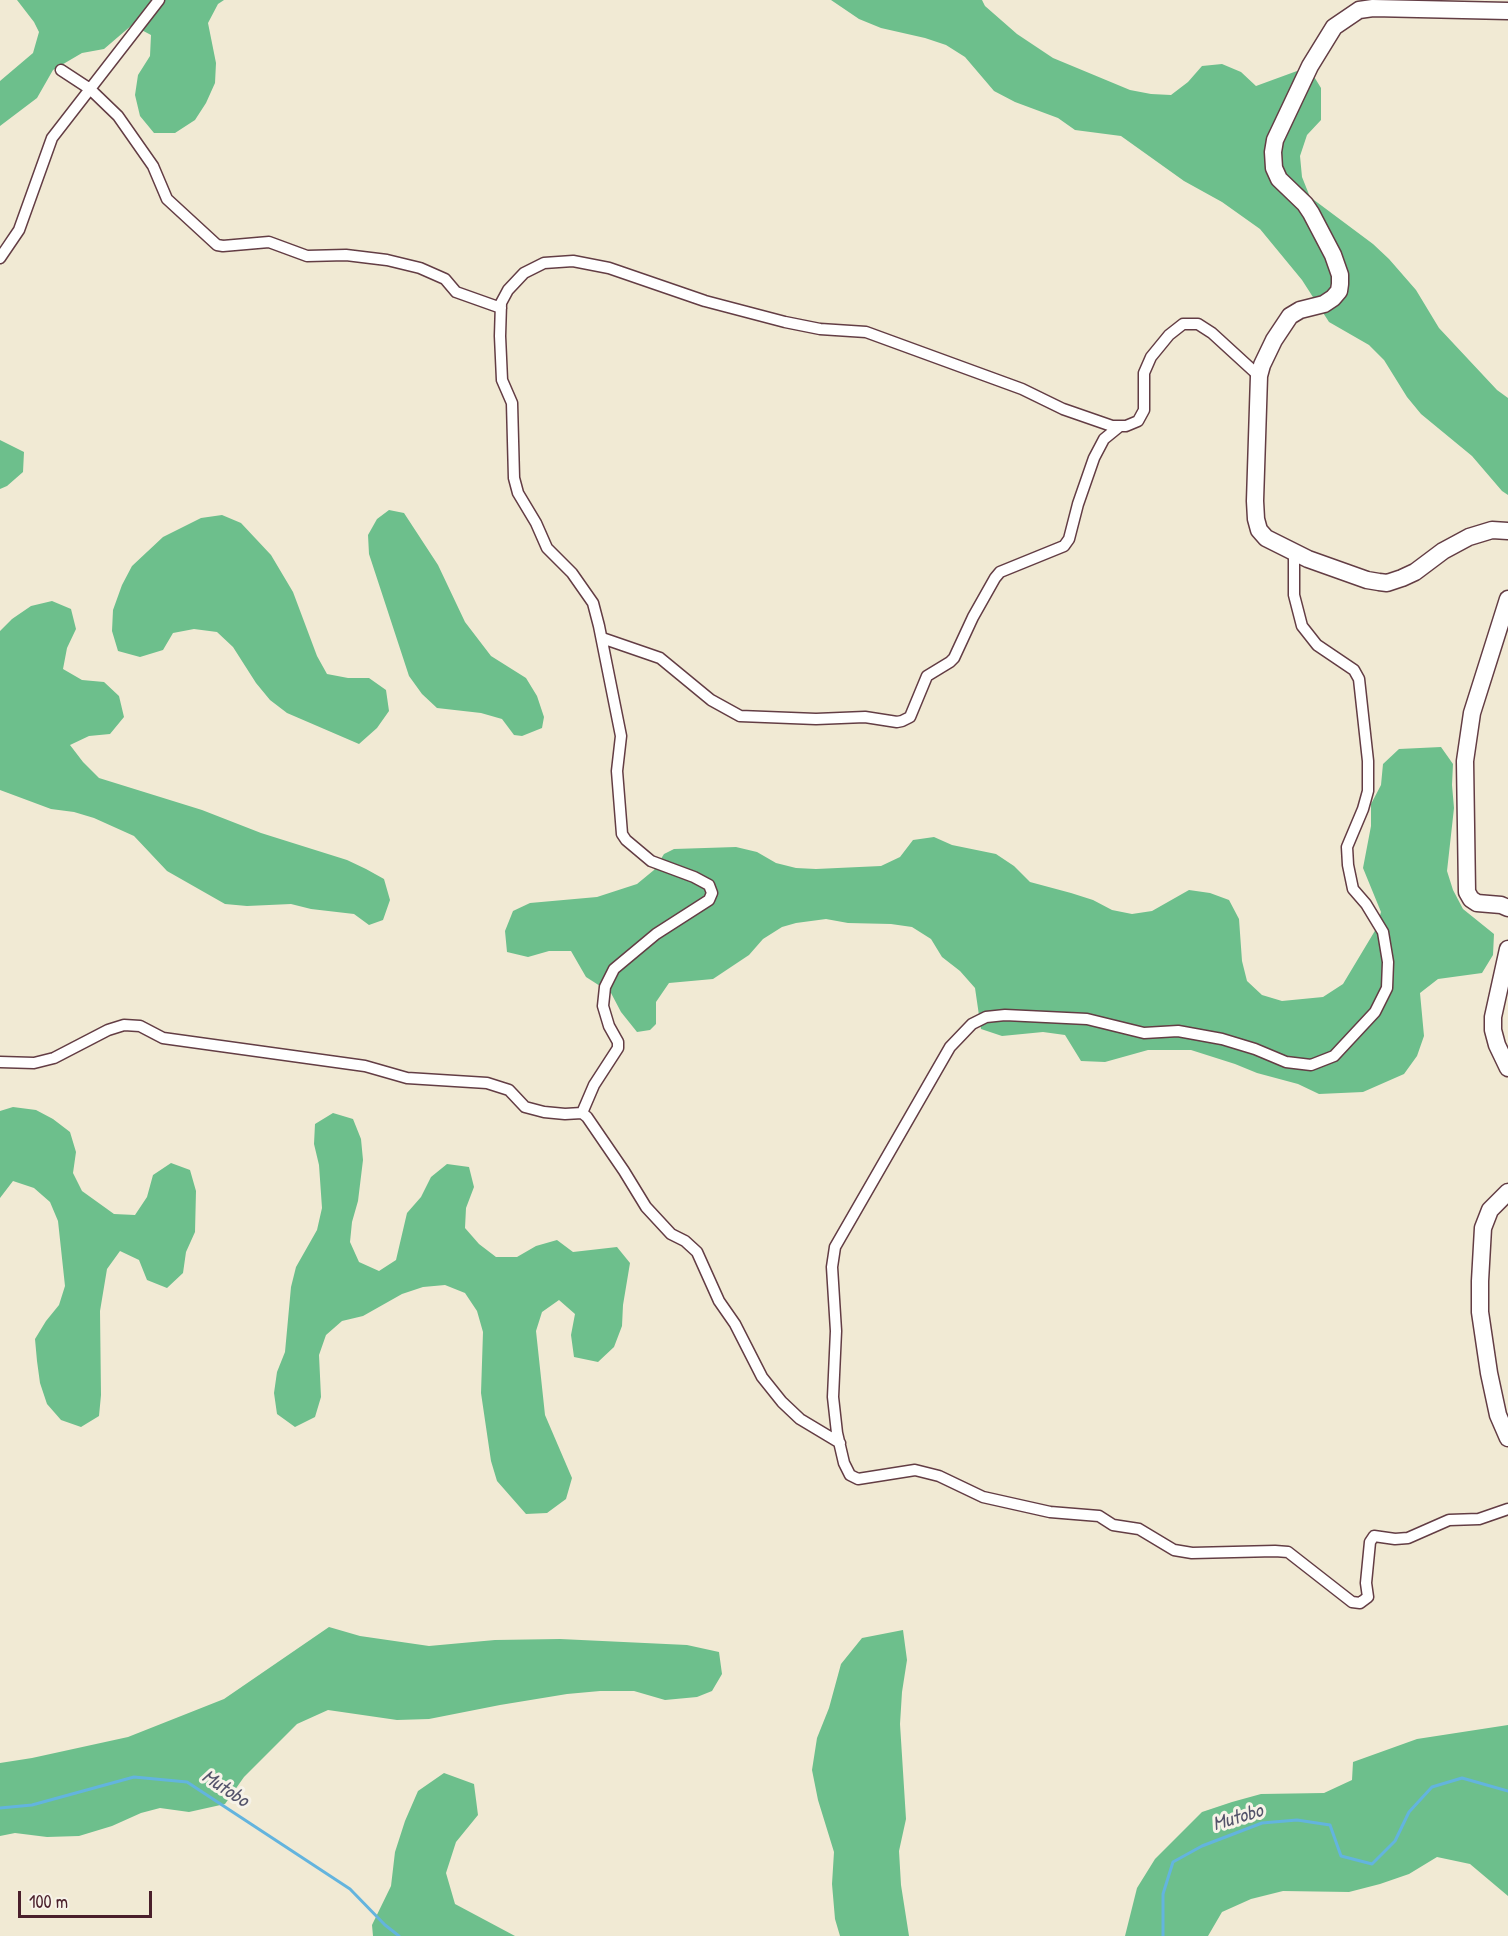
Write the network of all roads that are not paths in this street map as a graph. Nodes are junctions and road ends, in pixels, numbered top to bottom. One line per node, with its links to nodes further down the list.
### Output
1 (159, 0): 6 (street)
2 (1502, 0): 3 (street)
3 (1508, 4)
4 (1508, 11): 9 (main road)
5 (60, 70): 6 (street)
6 (90, 89): 7 (street); 8 (street)
7 (0, 258)
8 (501, 308): 10 (street); 14 (street)
9 (1259, 376): 10 (street); 12 (main road)
10 (1120, 426): 14 (street)
11 (1508, 531): 12 (main road)
12 (1294, 553): 22 (street)
13 (1508, 599): 15 (main road)
14 (602, 638): 19 (street)
15 (1508, 908)
16 (1508, 949): 18 (main road)
17 (0, 1062): 19 (street)
18 (1508, 1068)
19 (582, 1113): 22 (street)
20 (1508, 1192): 21 (main road)
21 (1508, 1438)
22 (840, 1443): 23 (street)
23 (1508, 1509)

